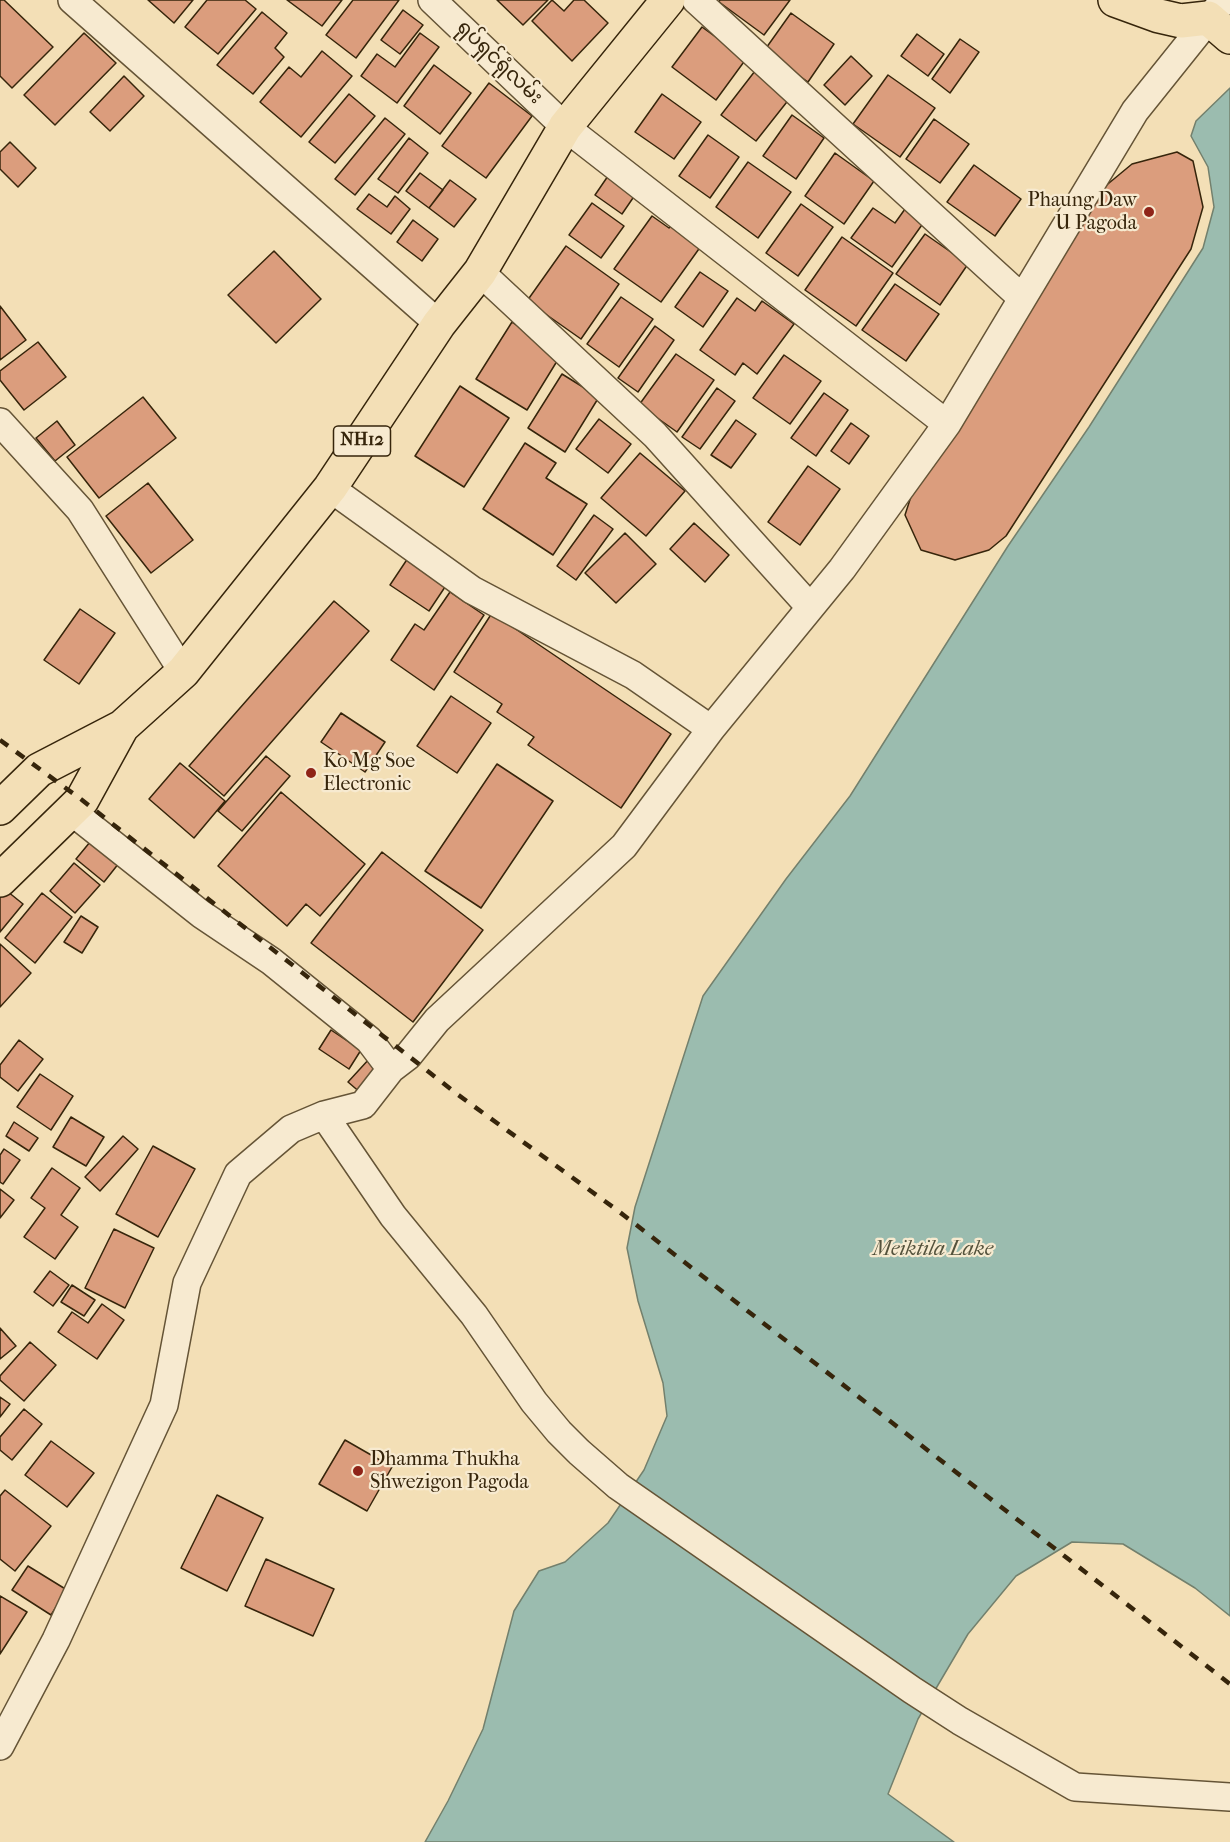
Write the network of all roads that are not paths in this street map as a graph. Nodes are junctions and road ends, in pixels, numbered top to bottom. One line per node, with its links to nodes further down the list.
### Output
1 (72, 0): 10 (street)
2 (432, 0): 7 (street, ရုပ်ရှင်ရုံလမ်း)
3 (668, 0): 7 (highway, NH12)
4 (696, 0): 9 (street)
5 (1115, 0): 6 (highway)
6 (1218, 14): 9 (street)
7 (566, 127): 8 (highway, NH12); 12 (street, ရုပ်ရှင်ရုံလမ်း)
8 (480, 272): 10 (highway, NH12); 14 (street)
9 (1022, 298): 12 (street)
10 (439, 324): 13 (highway, NH12)
11 (0, 422): 15 (street)
12 (947, 424): 14 (street)
13 (330, 488): 15 (highway, NH12); 17 (street)
14 (810, 607): 17 (street)
15 (183, 672): 16 (highway, NH12)
16 (122, 727): 18 (highway, NH12); 19 (highway, NH12)
17 (711, 729): 21 (street)
18 (0, 808)
19 (71, 811): 20 (highway, NH12); 21 (street)
20 (0, 880)
21 (391, 1069): 22 (street)
22 (324, 1115): 23 (street); 24 (street)
23 (0, 1746)
24 (1230, 1797)

